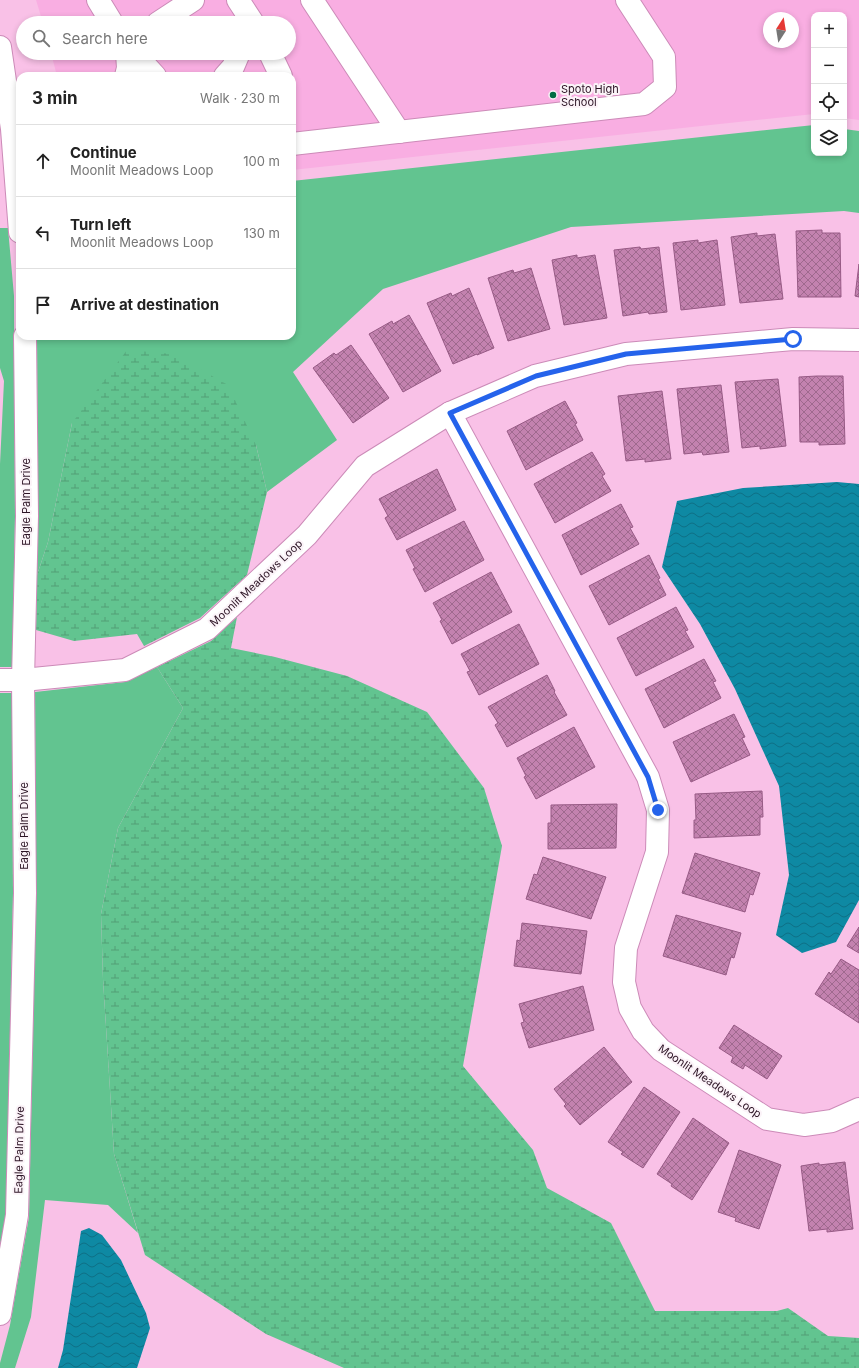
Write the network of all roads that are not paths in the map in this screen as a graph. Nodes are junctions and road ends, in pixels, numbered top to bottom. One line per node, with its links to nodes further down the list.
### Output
1 (98, 0): 5 (street)
2 (193, 0): 6 (street)
3 (312, 0): 17 (street)
4 (627, 0): 17 (street)
5 (108, 16)
6 (169, 16)
7 (0, 47): 16 (street)
8 (127, 60): 12 (street)
9 (140, 60): 13 (street)
10 (236, 60): 14 (street)
11 (273, 60): 15 (street)
12 (127, 72)
13 (151, 72)
14 (228, 72)
15 (279, 72)
16 (16, 130)
17 (399, 132): 18 (street)
18 (296, 144)
19 (26, 340): 23 (street, Eagle Palm Drive)
20 (859, 340): 21 (street, Moonlit Meadows Loop)
21 (450, 413): 23 (street, Moonlit Meadows Loop); 24 (street, Moonlit Meadows Loop)
22 (0, 680): 23 (street, Moonlit Meadows Loop)
23 (24, 680): 25 (street, Eagle Palm Drive)
24 (859, 1109)
25 (0, 1314)

